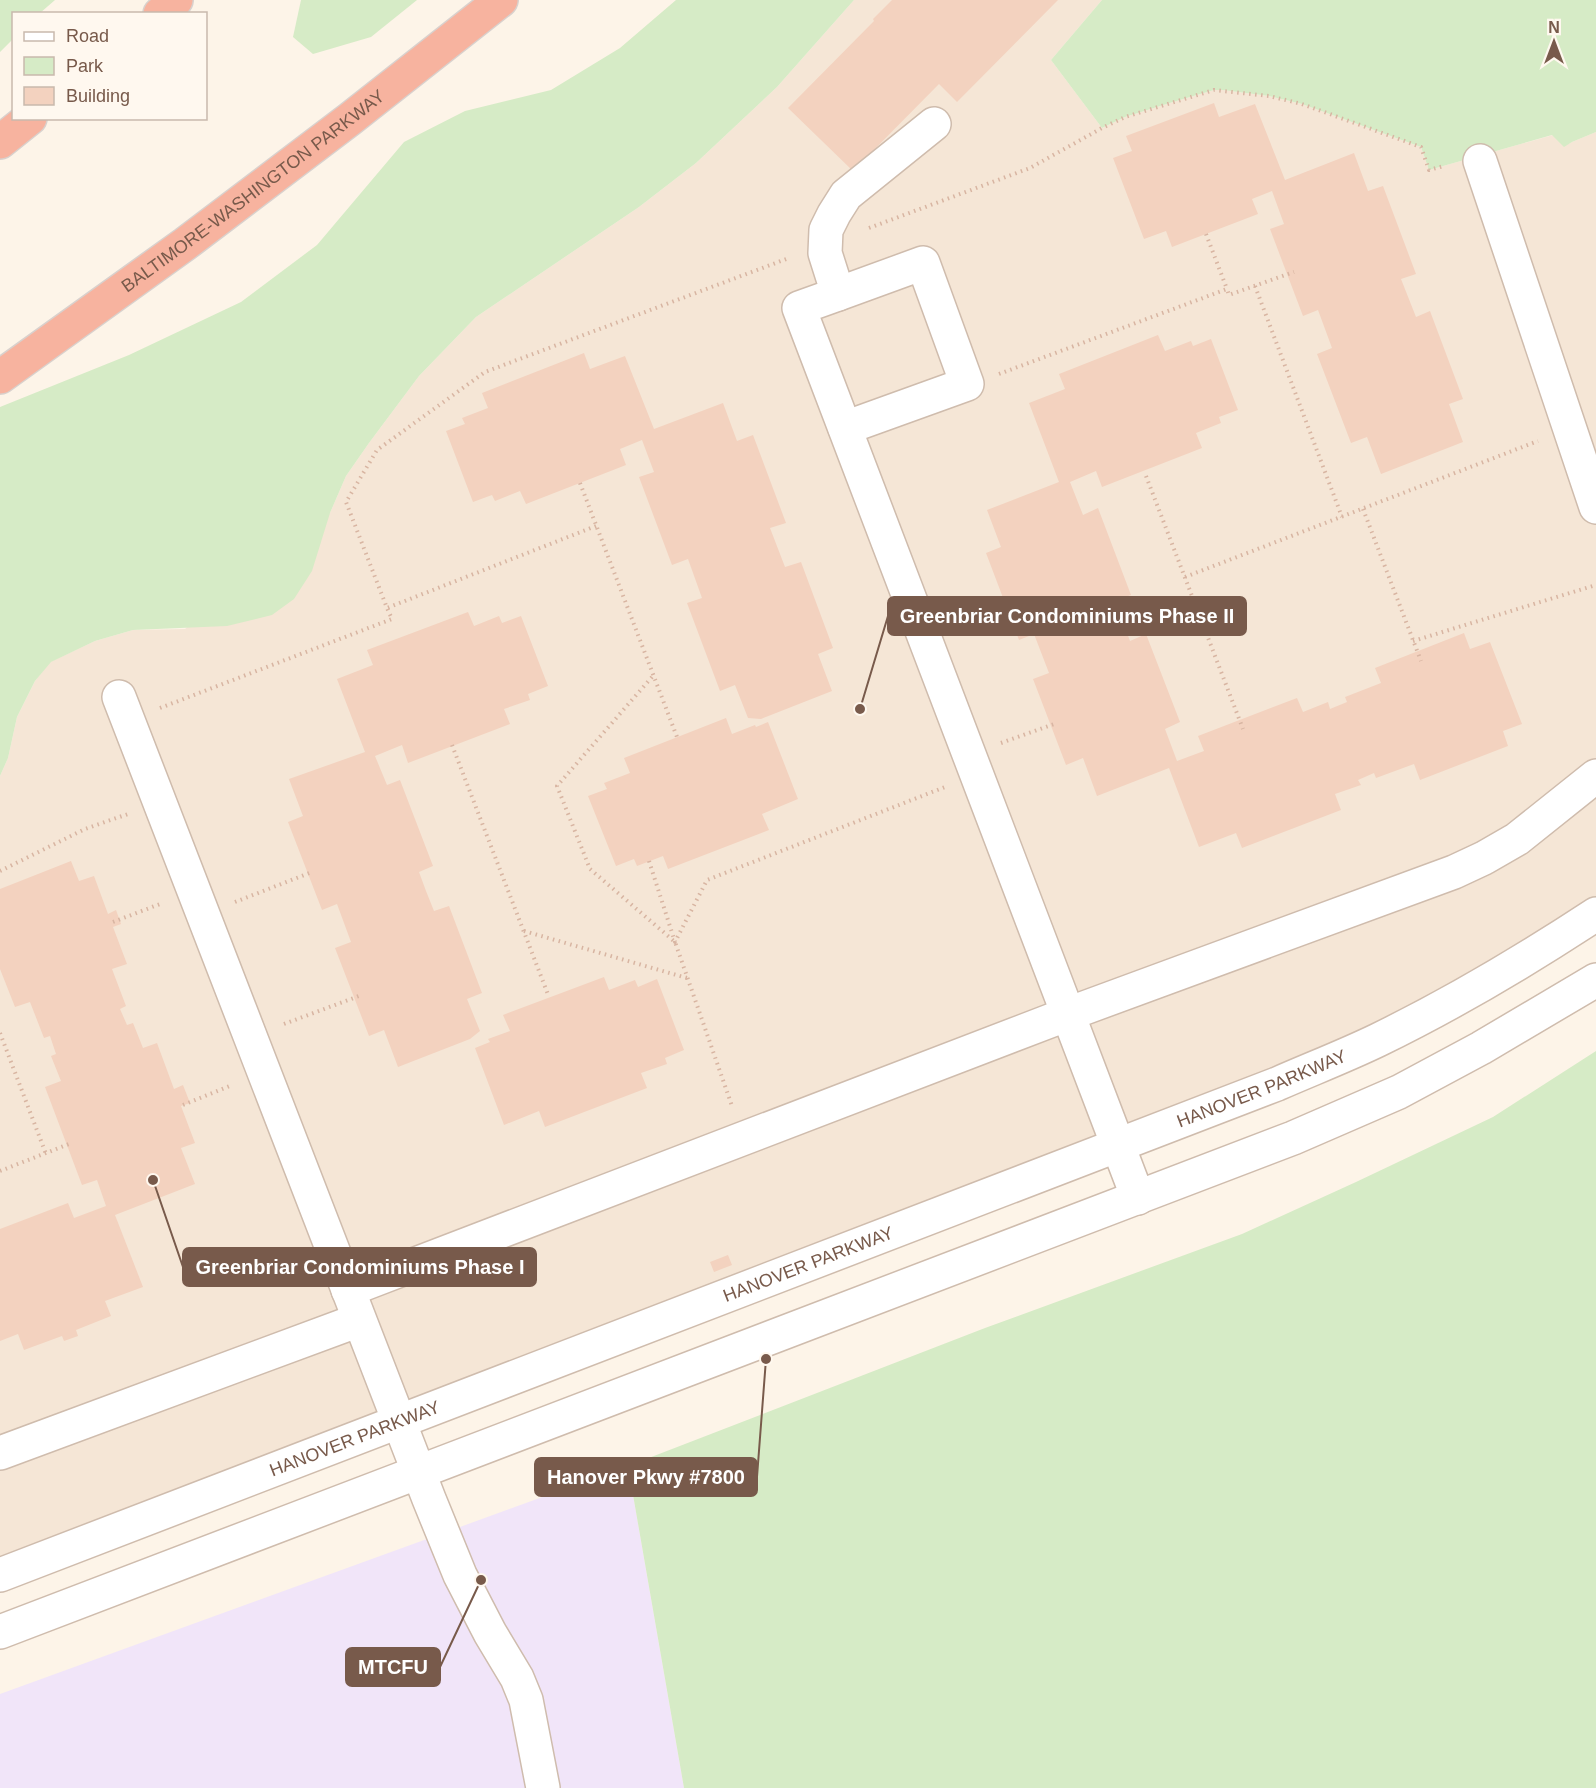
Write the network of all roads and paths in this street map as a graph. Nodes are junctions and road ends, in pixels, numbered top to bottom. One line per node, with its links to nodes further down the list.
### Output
1 (176, 0): 3 (highway)
2 (501, 0): 13 (highway, BALTIMORE-WASHINGTON PARKWAY)
3 (162, 12)
4 (28, 120): 6 (highway)
5 (934, 124): 12 (street)
6 (0, 142)
7 (1480, 161): 16 (street)
8 (1206, 234): 11 (path)
9 (1294, 272): 10 (path)
10 (1255, 286): 11 (path); 21 (path)
11 (1227, 289): 14 (path)
12 (838, 294): 14 (street); 15 (street)
13 (0, 377)
14 (967, 384): 15 (street)
15 (845, 428): 33 (street)
16 (1570, 430): 19 (street); 20 (path)
17 (1146, 476): 22 (path)
18 (580, 483): 27 (path)
19 (1596, 507)
20 (1363, 509): 21 (path); 25 (path)
21 (1342, 517): 22 (path)
22 (1185, 577): 30 (path)
23 (1596, 585): 25 (path)
24 (387, 608): 28 (path)
25 (1413, 640): 26 (path)
26 (1421, 661)
27 (652, 676): 31 (path); 43 (path)
28 (124, 709): 35 (street)
29 (1054, 724): 33 (path)
30 (1243, 729)
31 (677, 737)
32 (452, 746): 42 (path)
33 (973, 764): 43 (path); 48 (street)
34 (1596, 776): 48 (street)
35 (160, 803): 37 (path); 39 (street)
36 (648, 861): 43 (path)
37 (0, 871)
38 (312, 872): 39 (path)
39 (199, 903): 41 (path); 50 (street)
40 (1596, 914): 55 (street, HANOVER PARKWAY)
41 (113, 922)
42 (524, 930): 44 (path); 47 (path)
43 (675, 942): 44 (path)
44 (688, 979): 53 (path)
45 (1596, 980): 58 (street)
46 (359, 996): 50 (path)
47 (549, 997)
48 (1068, 1014): 53 (street); 55 (street)
49 (0, 1033): 56 (path)
50 (250, 1036): 51 (street)
51 (264, 1071): 52 (path); 59 (street)
52 (183, 1105)
53 (743, 1138): 59 (street)
54 (69, 1144): 56 (path)
55 (1117, 1144): 58 (street); 61 (street, HANOVER PARKWAY)
56 (46, 1154): 57 (path)
57 (0, 1171)
58 (1138, 1198): 63 (street)
59 (348, 1290): 60 (street)
60 (359, 1320): 61 (street); 62 (street)
61 (399, 1422): 63 (street); 64 (street, HANOVER PARKWAY)
62 (0, 1453)
63 (418, 1473): 65 (street); 66 (street)
64 (0, 1575)
65 (0, 1632)
66 (543, 1788)

